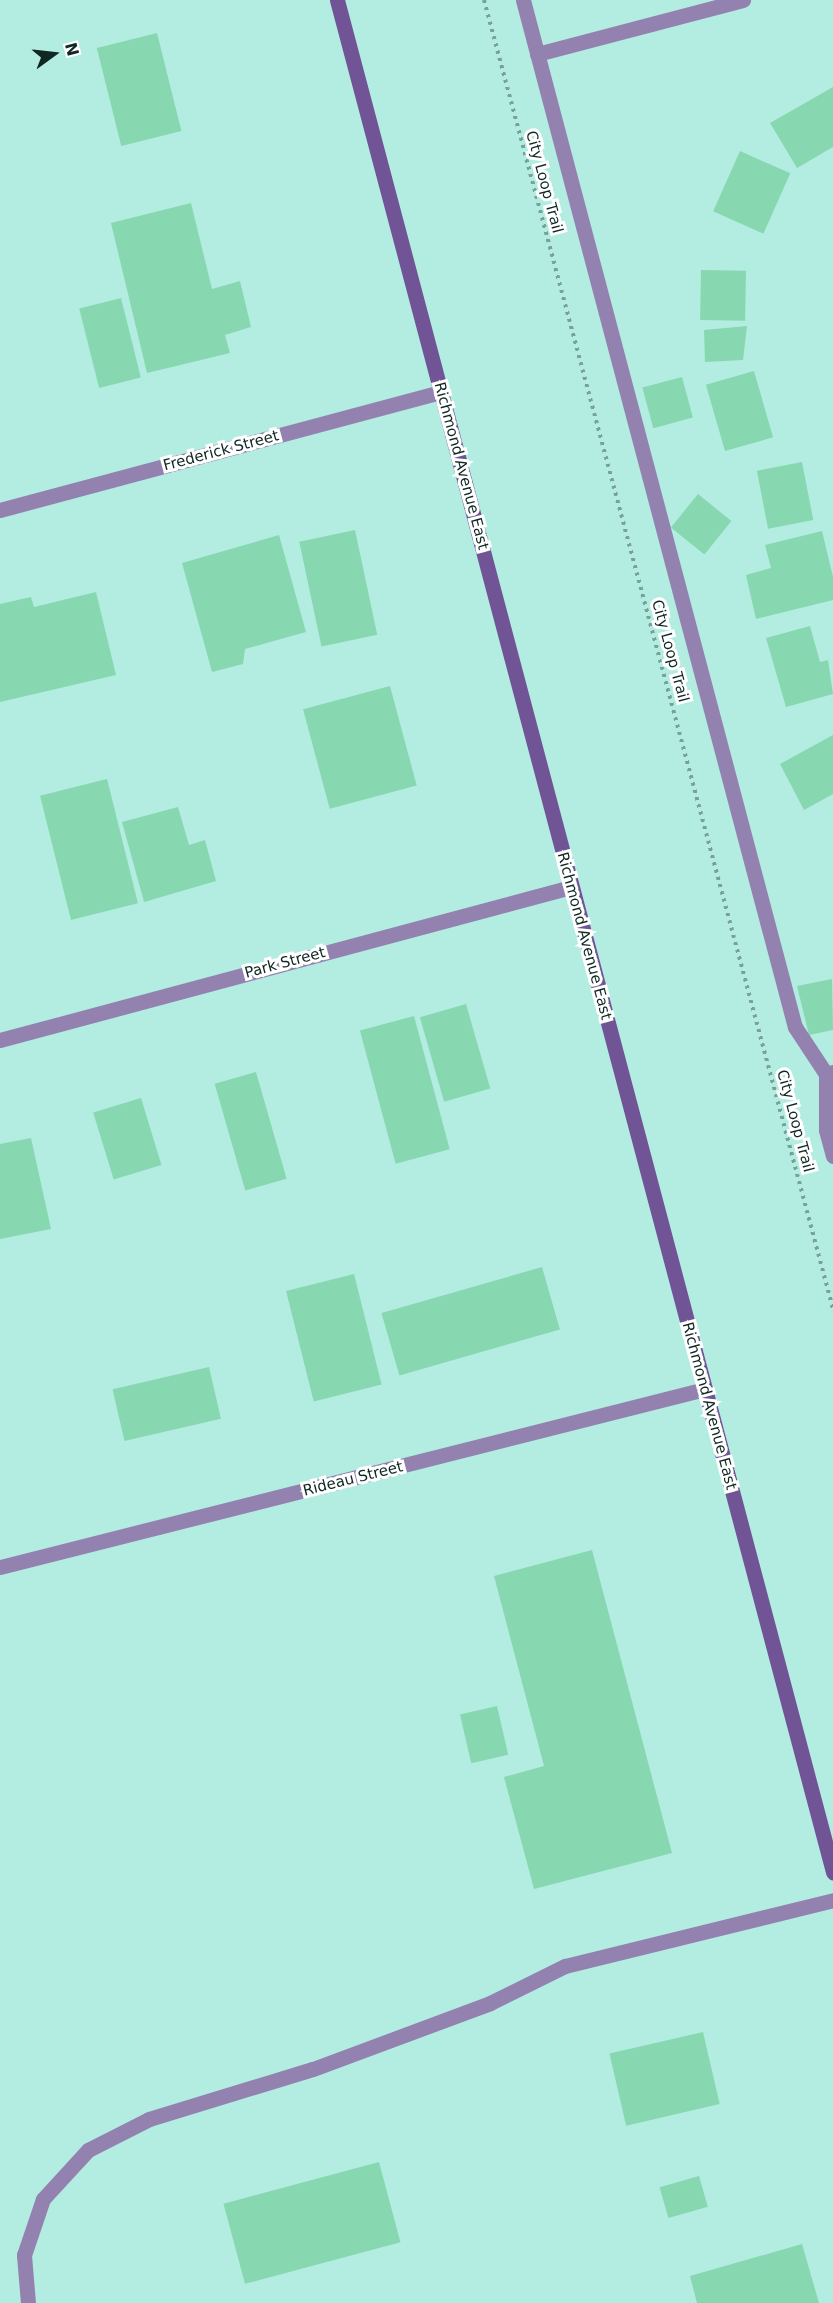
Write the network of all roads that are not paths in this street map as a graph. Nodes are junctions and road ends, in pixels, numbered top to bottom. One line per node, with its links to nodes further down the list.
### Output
1 (337, 0): 5 (main road, Richmond Avenue East)
2 (523, 0): 4 (street)
3 (743, 0): 4 (street)
4 (537, 54): 9 (street)
5 (441, 392): 6 (street, Frederick Street); 7 (main road, Richmond Avenue East)
6 (0, 510)
7 (571, 887): 8 (street, Park Street); 11 (main road, Richmond Avenue East)
8 (0, 1040)
9 (829, 1073): 10 (street)
10 (833, 1156)
11 (705, 1389): 12 (street, Rideau Street); 13 (main road, Richmond Avenue East)
12 (0, 1567)
13 (833, 1872)
14 (833, 1899): 15 (street)
15 (28, 2303)

